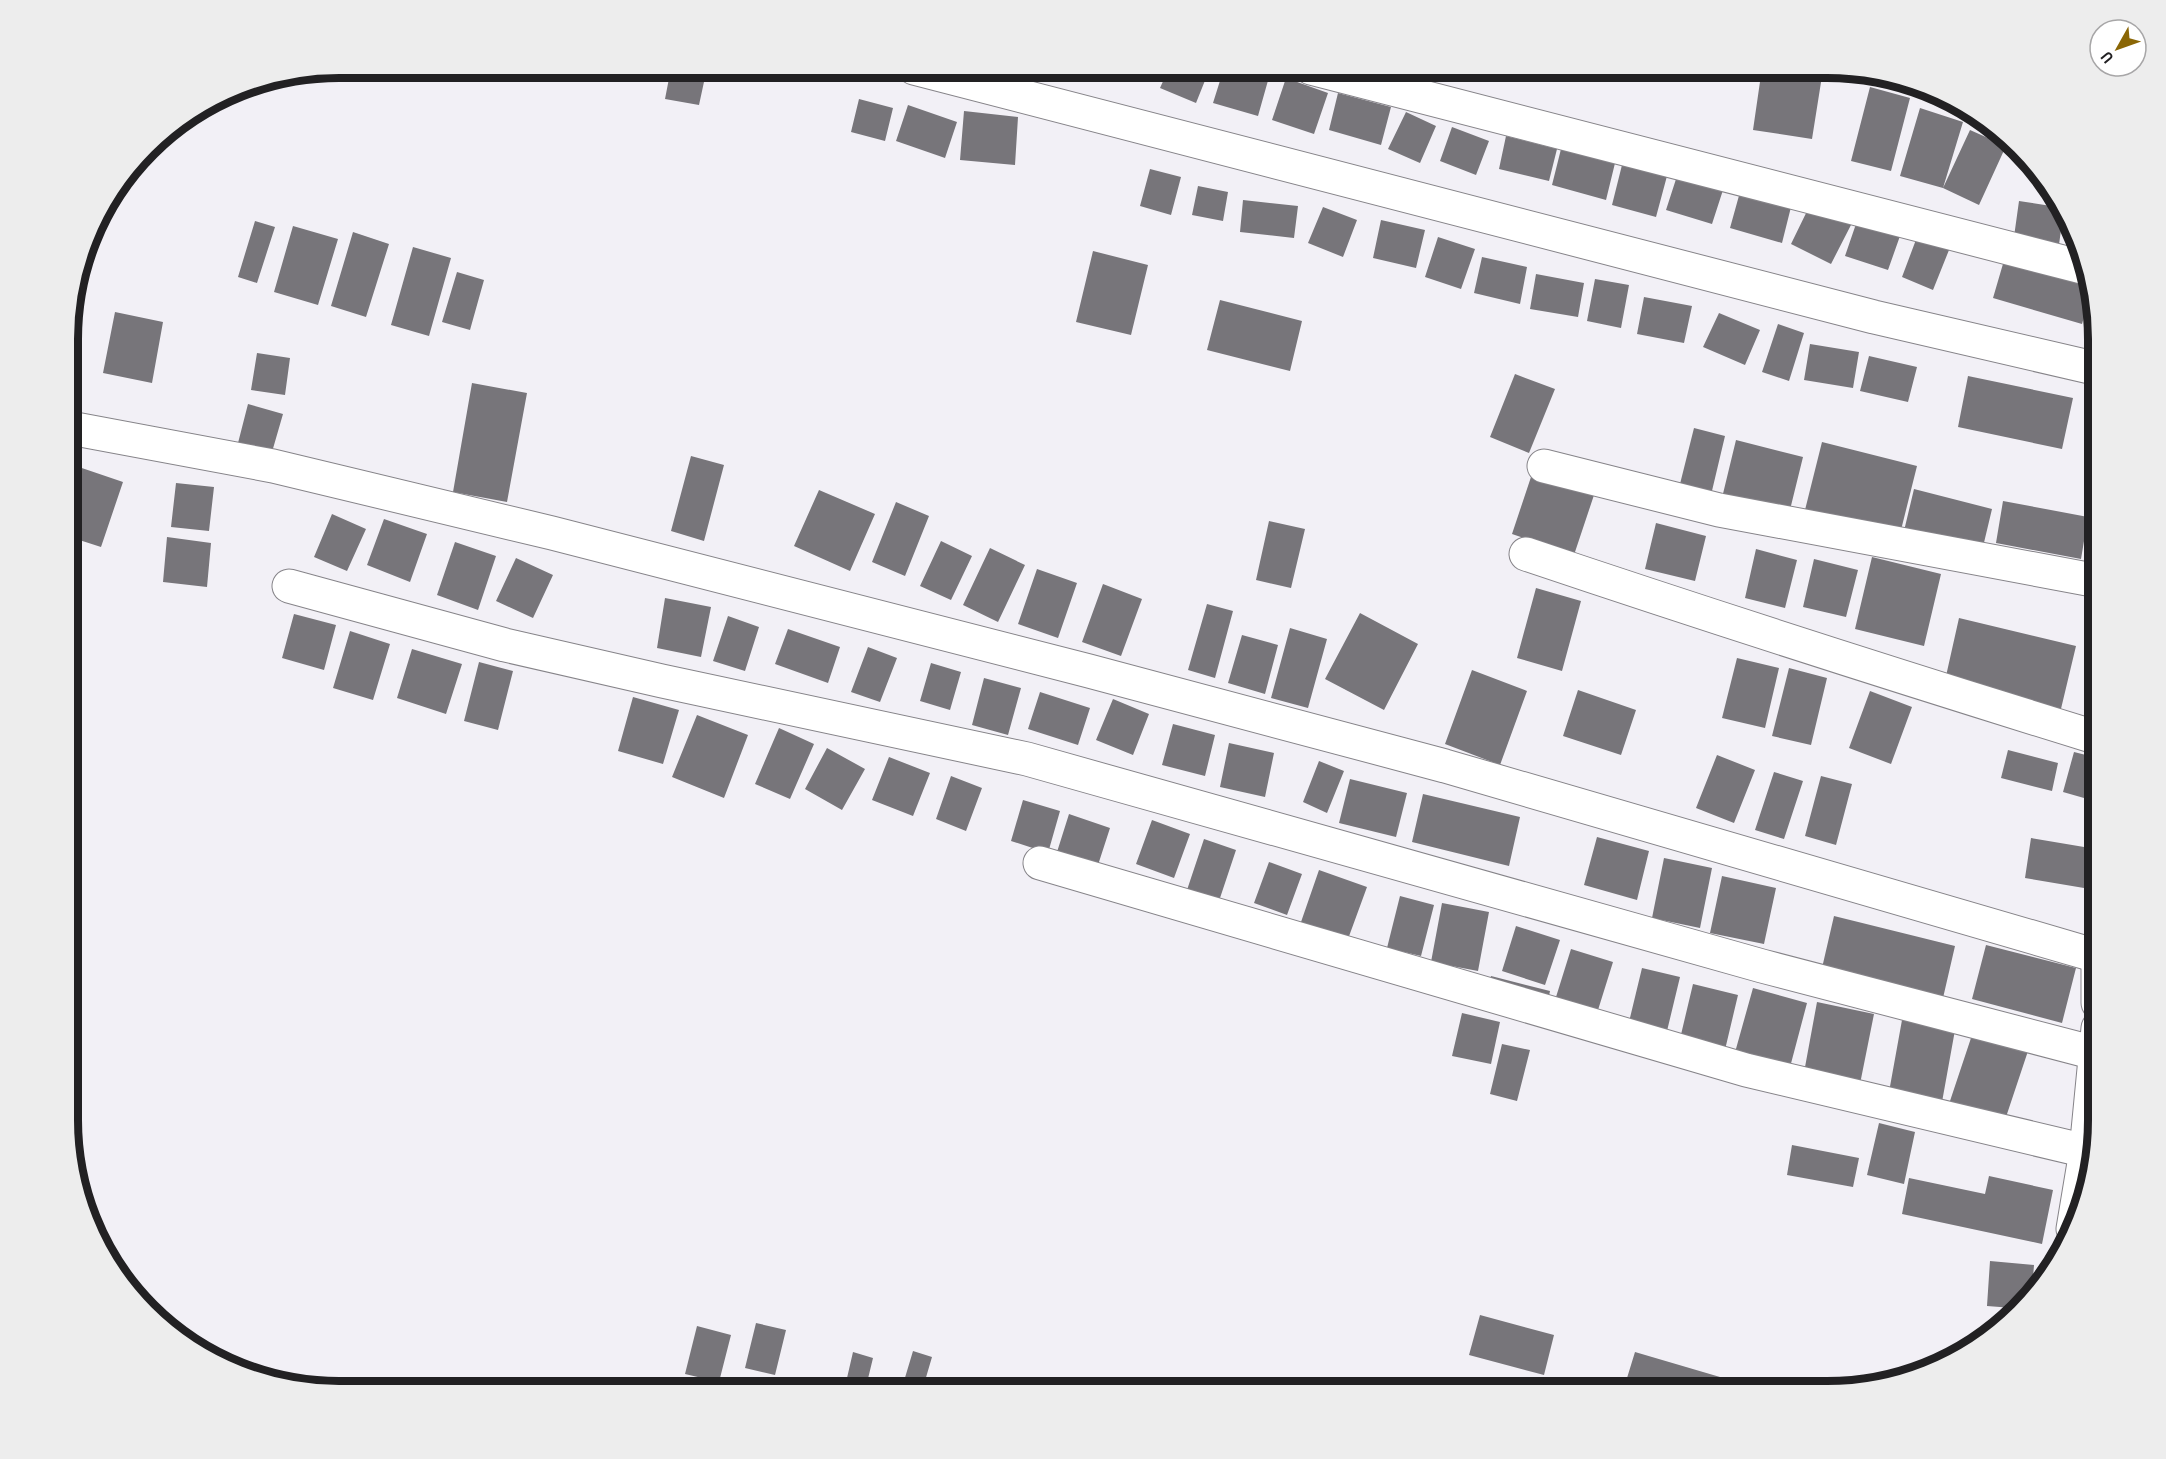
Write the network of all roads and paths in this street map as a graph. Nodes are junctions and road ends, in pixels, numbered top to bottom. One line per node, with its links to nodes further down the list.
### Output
1 (952, 78): 4 (street)
2 (1350, 78): 3 (street)
3 (2077, 266)
4 (2088, 367)
5 (78, 430): 12 (street)
6 (1544, 466): 8 (street)
7 (1526, 554): 10 (street)
8 (2088, 579)
9 (289, 586): 13 (street)
10 (2088, 735)
11 (1040, 863): 15 (street)
12 (2088, 947)
13 (2088, 1038)
14 (2087, 1145): 15 (street)
15 (2086, 1151): 16 (street)
16 (2082, 1176)

